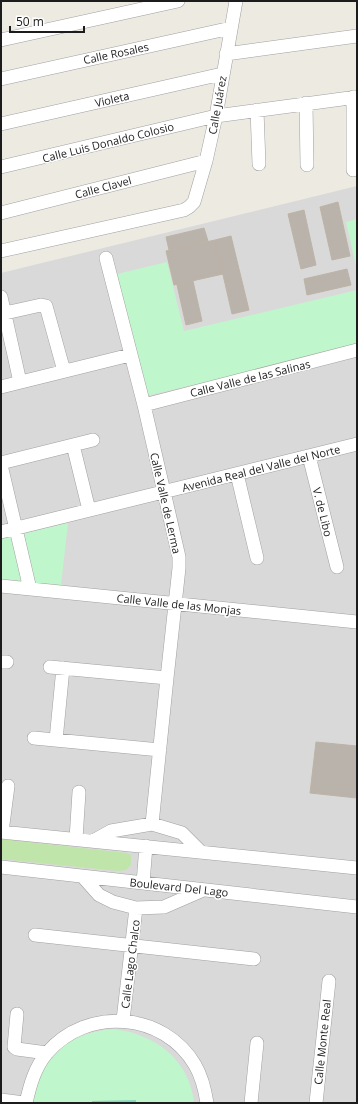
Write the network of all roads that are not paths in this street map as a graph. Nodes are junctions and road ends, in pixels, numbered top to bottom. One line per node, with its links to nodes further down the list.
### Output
1 (178, 1): 5 (street)
2 (236, 1): 3 (street, Calle Juárez)
3 (231, 28): 6 (street, Calle Juárez); 8 (street, Calle Rosales)
4 (357, 36): 6 (street)
5 (1, 40)
6 (226, 54): 7 (street, Calle Juárez)
7 (222, 74): 12 (street, Calle Juárez); 13 (street, Violeta)
8 (1, 78)
9 (355, 97): 10 (street, Calle Luis Donaldo Colosio); 18 (street)
10 (306, 104): 11 (street, Calle Luis Donaldo Colosio); 16 (street)
11 (257, 110): 12 (street, Calle Luis Donaldo Colosio); 15 (street)
12 (216, 116): 14 (street, Calle Juárez); 17 (street, Calle Luis Donaldo Colosio)
13 (1, 124)
14 (206, 161): 19 (street, Calle Clavel); 20 (street, Calle Juárez)
15 (259, 164)
16 (307, 165)
17 (1, 167)
18 (353, 170)
19 (1, 213)
20 (1, 251)
21 (106, 258): 25 (street, Calle Valle de Lerma)
22 (1, 298): 23 (street)
23 (3, 313): 26 (street); 27 (street)
24 (357, 350): 29 (street, Calle Valle de las Salinas)
25 (130, 355): 26 (street); 29 (street, Calle Valle de Lerma)
26 (64, 371): 27 (street)
27 (20, 382): 28 (street)
28 (1, 387)
29 (144, 405): 36 (street, Calle Valle de Lerma)
30 (93, 440): 32 (street)
31 (357, 444): 33 (street, Avenida Real del Valle del Norte)
32 (73, 445): 34 (street); 37 (street)
33 (309, 456): 35 (street, Avenida Real del Valle del Norte); 41 (street, V. de Libo)
34 (1, 464): 38 (street)
35 (237, 474): 36 (street, Avenida Real del Valle del Norte); 40 (street)
36 (164, 492): 37 (street, Avenida Real del Valle del Norte); 44 (street, Calle Valle de Lerma)
37 (89, 510): 38 (street, Avenida Real del Valle del Norte)
38 (16, 528): 39 (street, Avenida Real del Valle del Norte); 43 (street)
39 (1, 532)
40 (257, 558)
41 (337, 568)
42 (1, 586): 43 (street, Calle Valle de las Monjas)
43 (30, 589): 44 (street, Calle Valle de las Monjas)
44 (175, 604): 45 (street, Calle Valle de las Monjas); 48 (street, Calle Valle de Lerma)
45 (357, 622)
46 (50, 667): 47 (street)
47 (63, 668): 48 (street); 50 (street)
48 (167, 678): 51 (street, Calle Valle de Lerma)
49 (34, 738): 50 (street)
50 (56, 740): 51 (street)
51 (160, 750): 54 (street, Calle Valle de Lerma)
52 (8, 786): 55 (street)
53 (79, 792): 56 (street)
54 (152, 824): 57 (street); 59 (street)
55 (2, 832): 56 (street)
56 (76, 839): 57 (street)
57 (93, 841): 58 (street)
58 (146, 846): 59 (street); 63 (street)
59 (201, 852): 61 (street)
60 (1, 867): 62 (street, Boulevard Del Lago)
61 (357, 868)
62 (83, 877): 63 (street, Boulevard Del Lago); 66 (street)
63 (143, 884): 64 (street, Boulevard Del Lago)
64 (204, 890): 65 (street, Boulevard Del Lago); 66 (street)
65 (357, 907)
66 (136, 908): 68 (street, Calle Lago Chalco)
67 (35, 935): 68 (street)
68 (132, 944): 69 (street); 72 (street, Calle Lago Chalco)
69 (254, 959)
70 (328, 981): 79 (street, Calle Monte Real)
71 (17, 1014): 74 (street)
72 (124, 1020): 74 (street); 77 (street)
73 (257, 1043): 78 (street)
74 (47, 1053): 76 (street)
75 (1, 1100): 76 (street)
76 (25, 1103)
77 (207, 1103)
78 (251, 1103)
79 (316, 1103)

